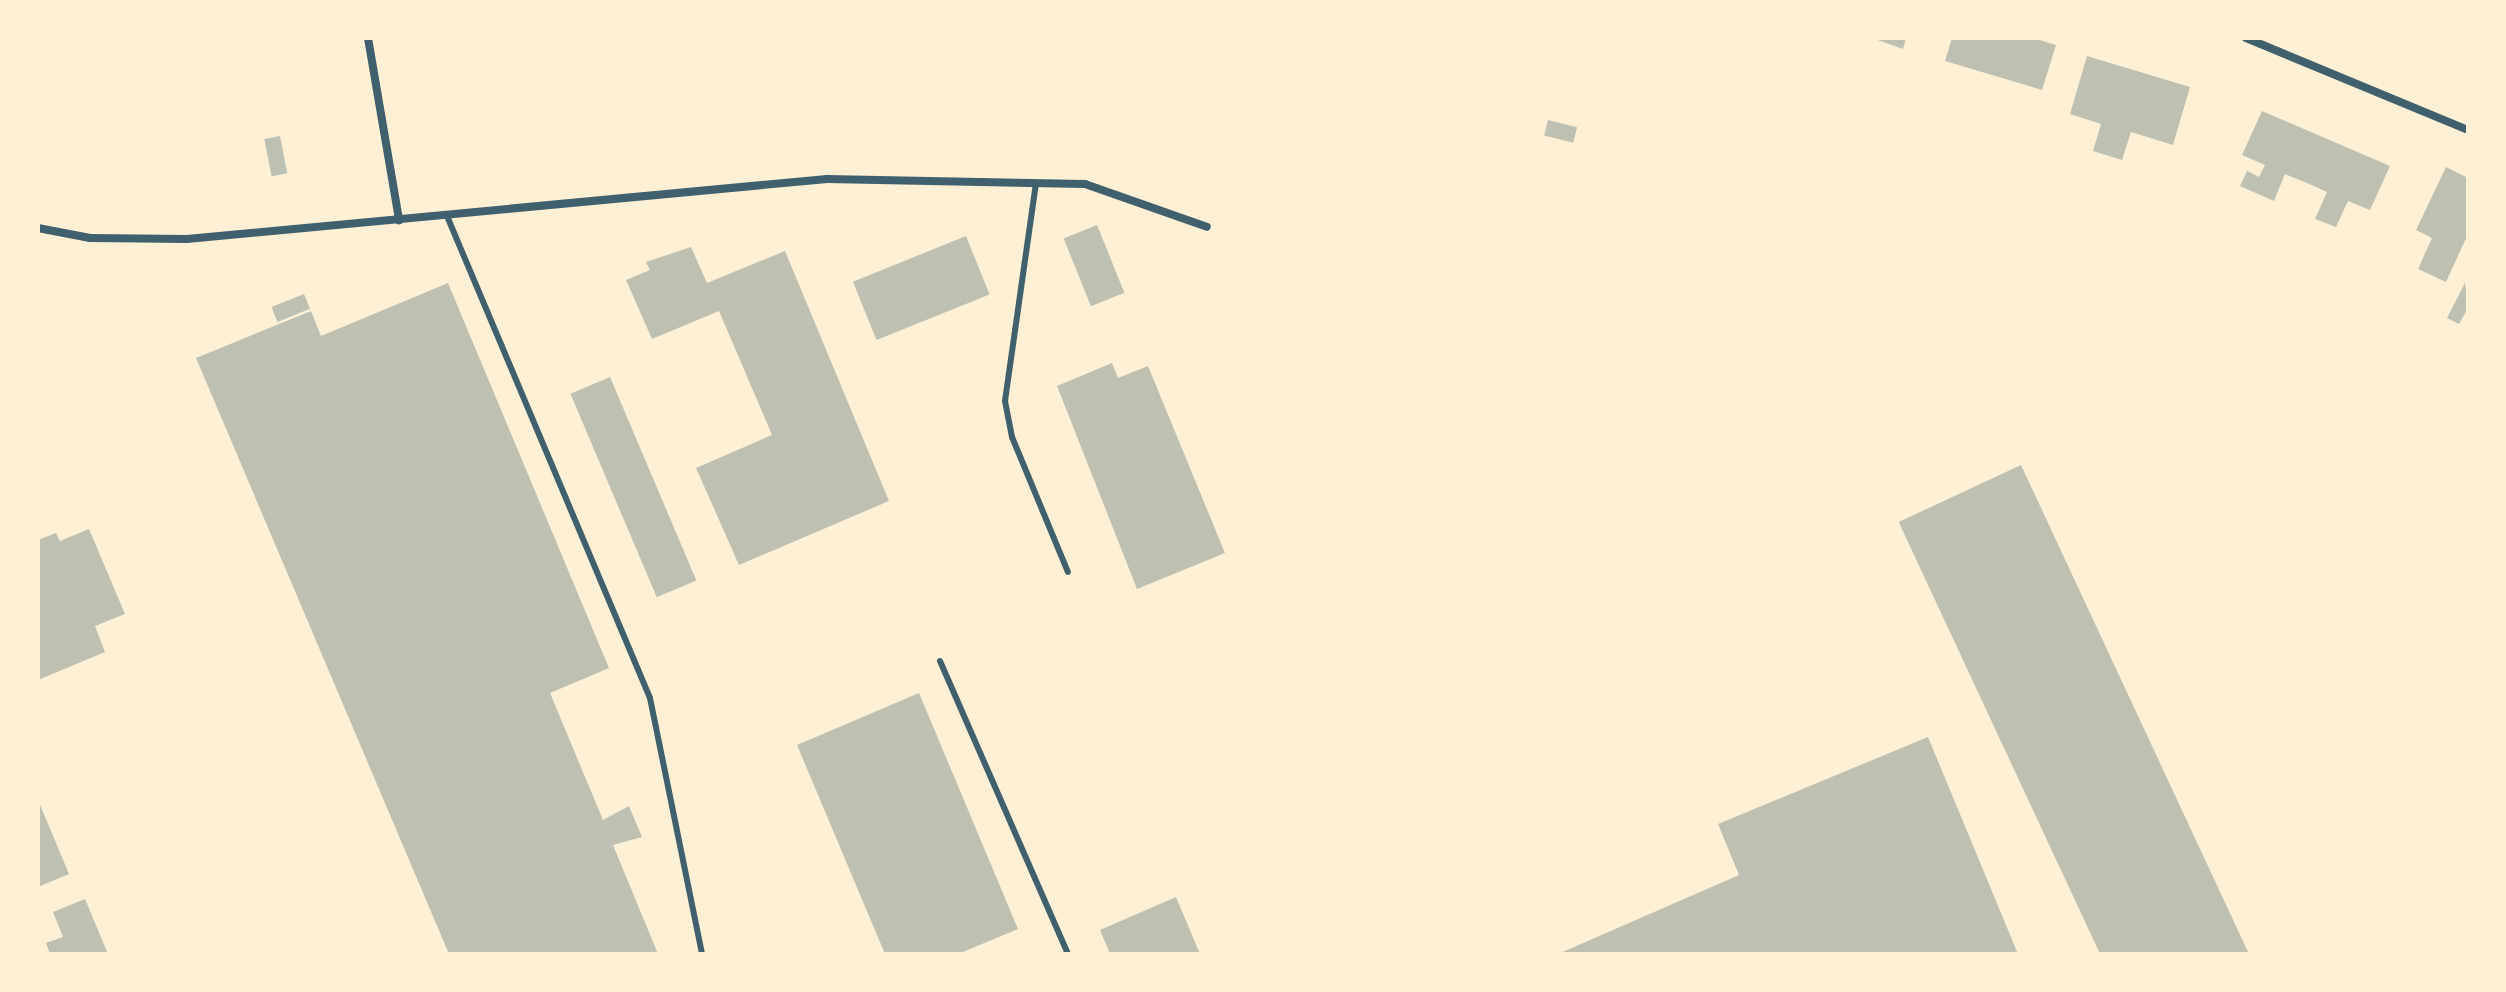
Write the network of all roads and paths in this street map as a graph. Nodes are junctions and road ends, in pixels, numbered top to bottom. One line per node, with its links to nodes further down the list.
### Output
1 (368, 38): 6 (street)
2 (2246, 38): 3 (street)
3 (2468, 130)
4 (1036, 183): 5 (street); 7 (street); 9 (lane)
5 (447, 216): 6 (street); 11 (lane)
6 (399, 220): 8 (street)
7 (1207, 227)
8 (38, 228)
9 (1068, 572)
10 (940, 661): 12 (lane)
11 (702, 954)
12 (1068, 954)

